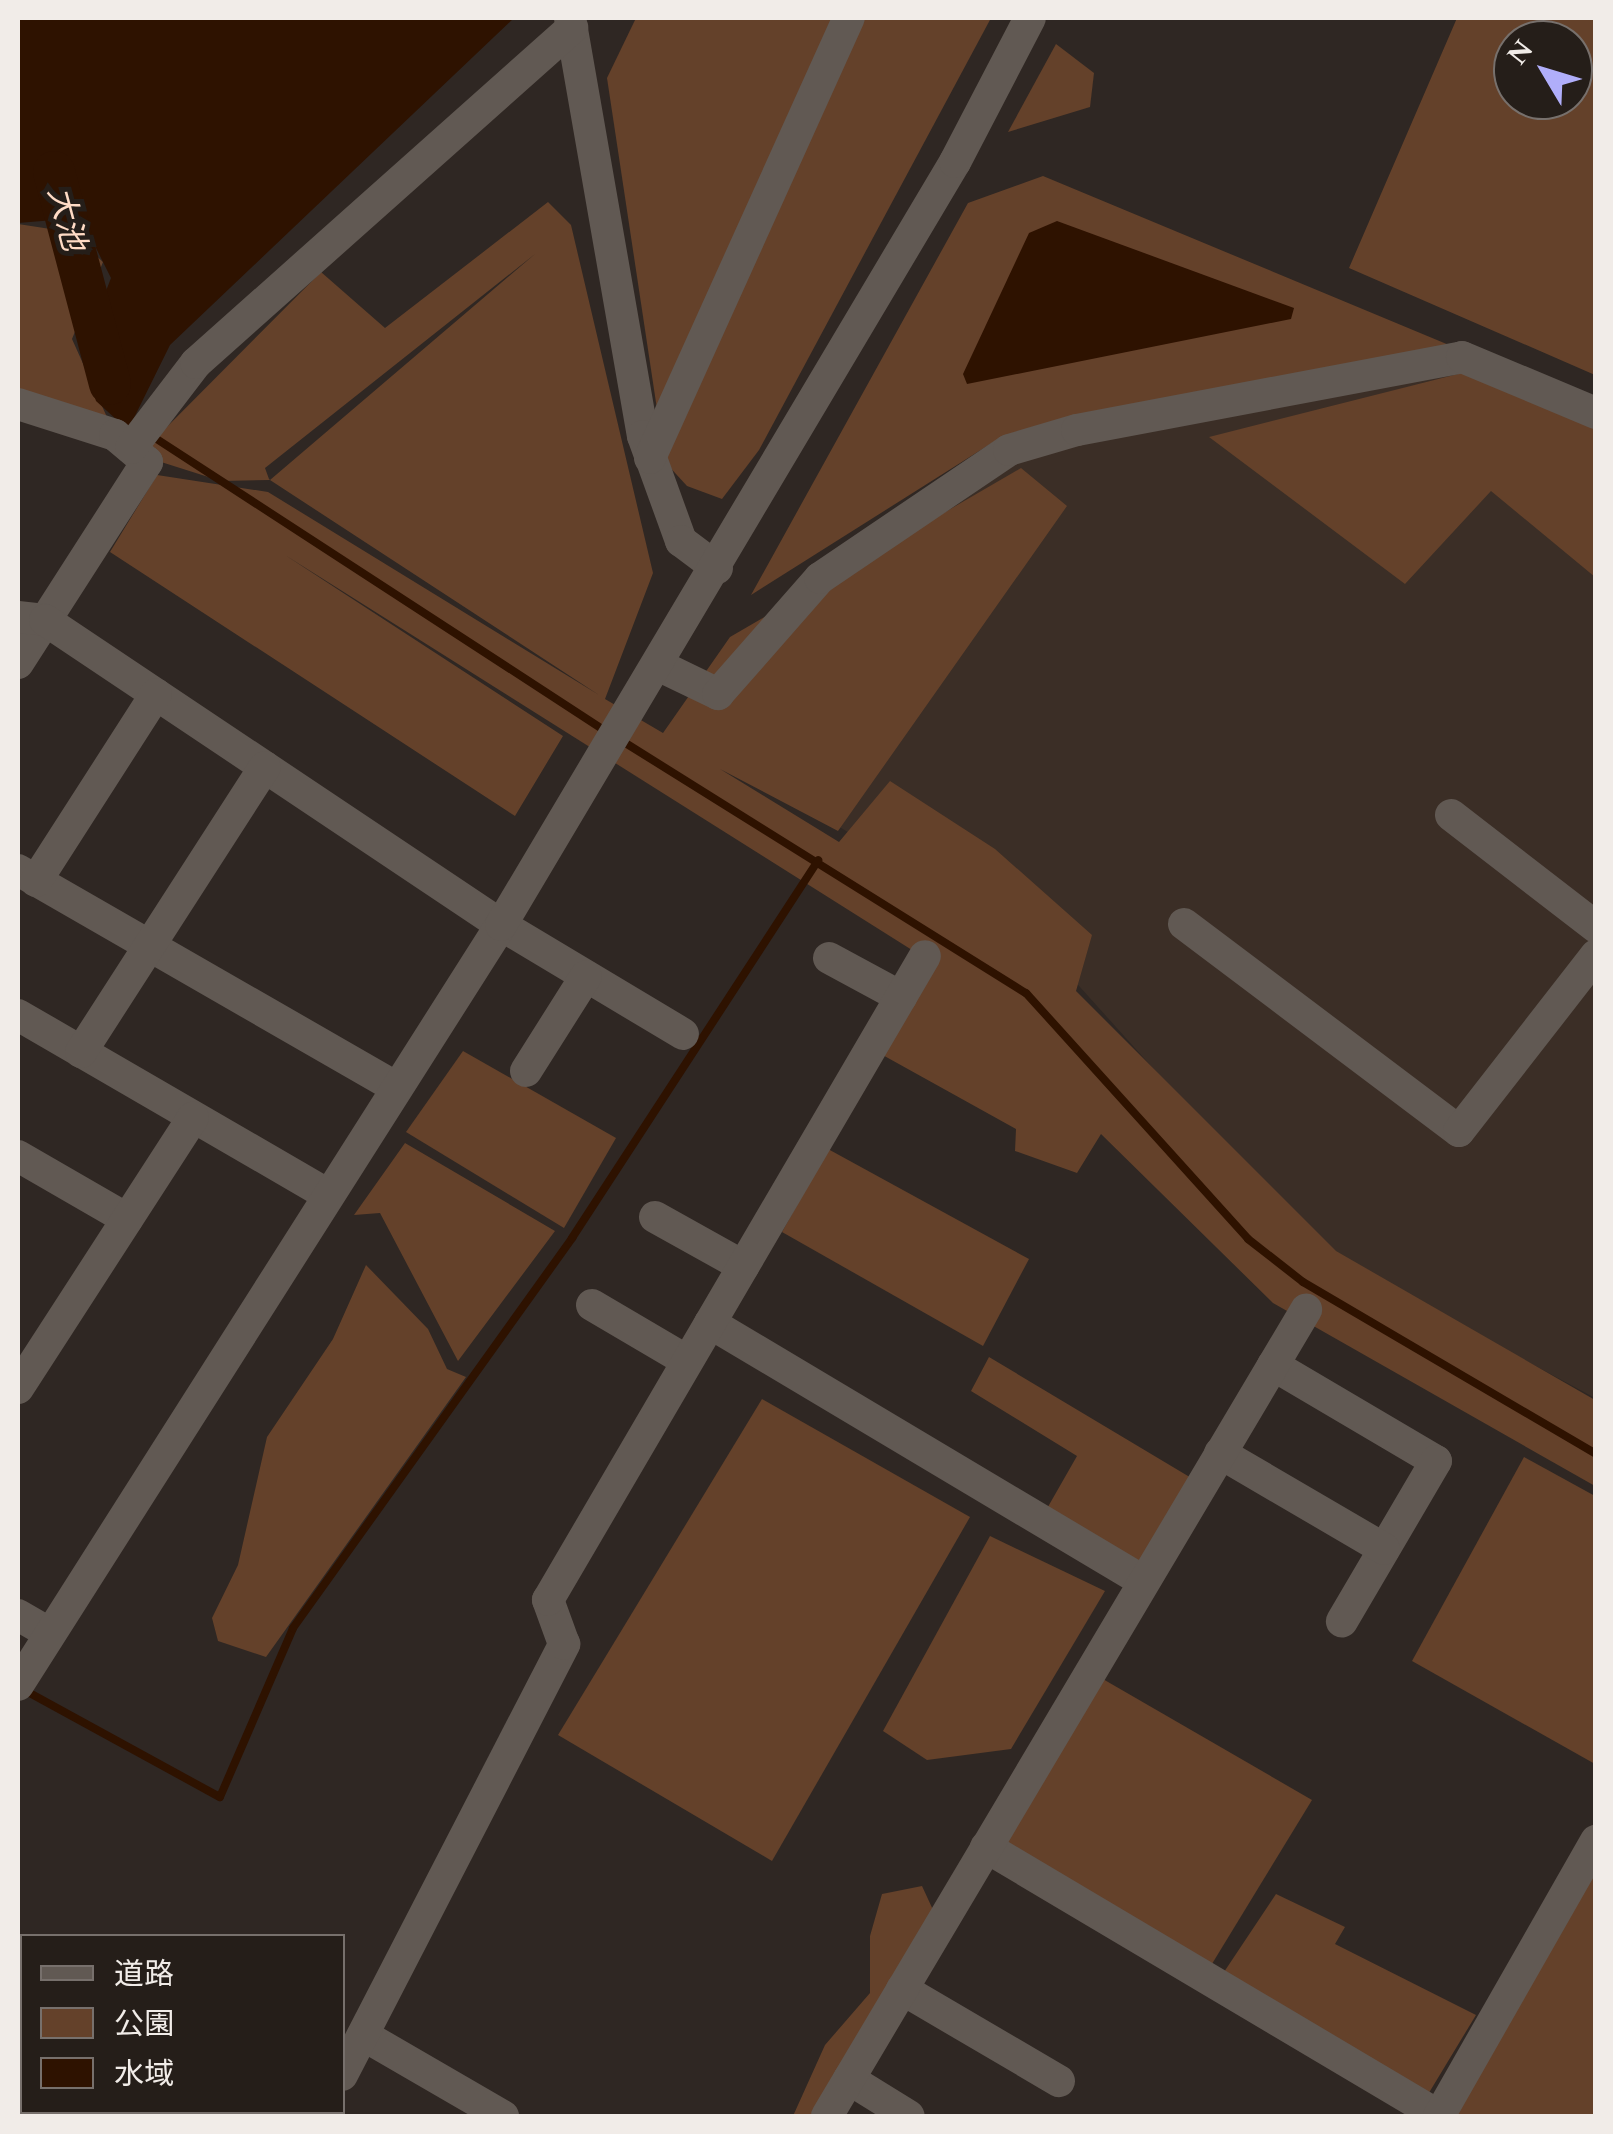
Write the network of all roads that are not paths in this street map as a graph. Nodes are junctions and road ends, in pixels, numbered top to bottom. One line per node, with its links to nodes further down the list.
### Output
1 (848, 18): 7 (street)
2 (1030, 18): 8 (street)
3 (571, 23): 6 (street); 7 (street)
4 (18, 404): 6 (street)
5 (1596, 413): 11 (street)
6 (131, 448): 9 (street)
7 (650, 458): 8 (street)
8 (717, 568): 11 (street)
9 (32, 618): 10 (street); 12 (street)
10 (18, 663)
11 (658, 666): 17 (street)
12 (156, 694): 13 (street); 15 (street)
13 (265, 767): 17 (street); 19 (street)
14 (1451, 816): 18 (street)
15 (27, 876): 19 (street)
16 (1184, 924): 20 (street)
17 (501, 925): 23 (street); 29 (street)
18 (1596, 927)
19 (149, 945): 27 (street); 29 (street)
20 (1596, 955)
21 (924, 956): 24 (street)
22 (829, 958): 24 (street)
23 (586, 976): 26 (street); 28 (street)
24 (900, 997): 35 (street)
25 (18, 1015): 27 (street)
26 (683, 1034)
27 (81, 1052): 30 (street)
28 (526, 1072)
29 (395, 1087): 32 (street)
30 (193, 1118): 32 (street); 34 (street)
31 (18, 1156): 34 (street)
32 (326, 1194): 47 (street)
33 (655, 1217): 35 (street)
34 (127, 1219): 41 (street)
35 (743, 1266): 38 (street)
36 (592, 1305): 39 (street)
37 (1306, 1310): 40 (street)
38 (710, 1323): 39 (street); 44 (street)
39 (688, 1361): 52 (street)
40 (1274, 1365): 42 (street); 43 (street)
41 (18, 1388)
42 (1220, 1452): 43 (street); 44 (street)
43 (1384, 1549): 46 (street)
44 (1143, 1581): 50 (street)
45 (18, 1615): 47 (street)
46 (1342, 1621)
47 (48, 1632): 48 (street)
48 (18, 1684)
49 (1596, 1841): 59 (street)
50 (986, 1847): 51 (street); 59 (street)
51 (902, 1988): 54 (street); 55 (street)
52 (363, 2036): 53 (street); 56 (street)
53 (345, 2070)
54 (849, 2080): 57 (street); 58 (street)
55 (1060, 2081)
56 (503, 2116)
57 (827, 2116)
58 (910, 2116)
59 (1439, 2116)

